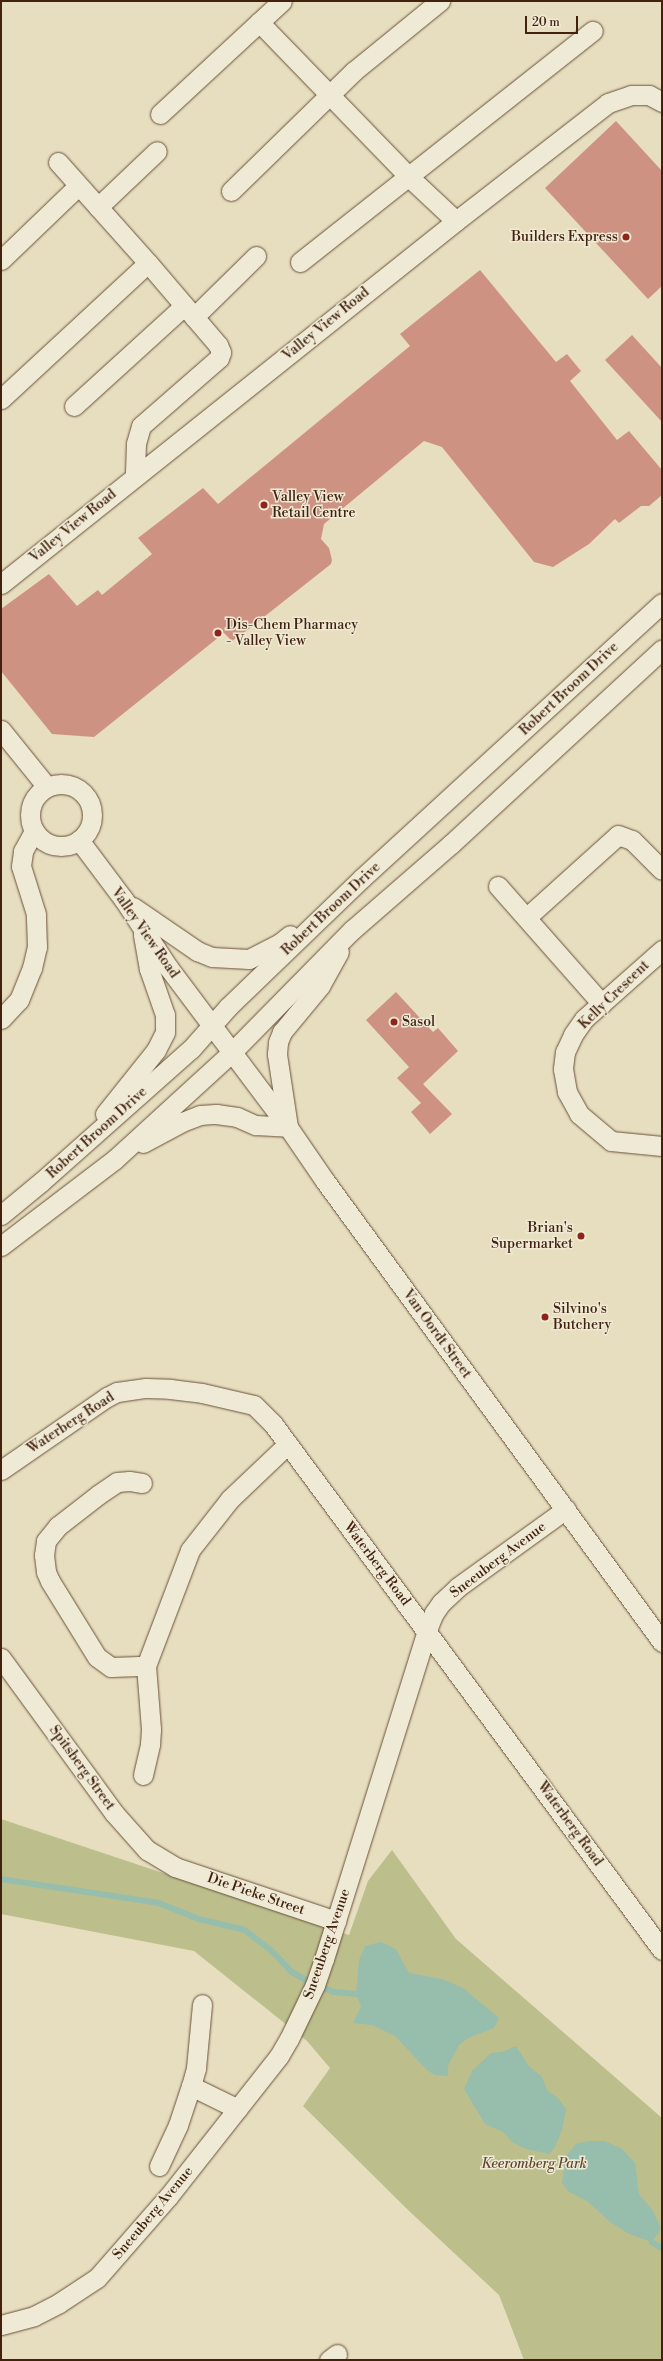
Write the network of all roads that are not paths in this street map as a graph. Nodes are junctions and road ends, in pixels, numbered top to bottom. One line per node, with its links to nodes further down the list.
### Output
1 (282, 1): 3 (street)
2 (440, 1): 5 (street)
3 (259, 22): 5 (street); 7 (street)
4 (593, 31): 10 (street)
5 (329, 96): 10 (street); 12 (street)
6 (662, 102): 14 (street, Valley View Road)
7 (160, 114)
8 (157, 151): 13 (street)
9 (58, 162): 11 (street)
10 (409, 177): 14 (street); 17 (street)
11 (78, 186): 13 (street); 16 (street)
12 (231, 191)
13 (98, 207): 18 (street)
14 (456, 220): 22 (street, Valley View Road)
15 (256, 256): 19 (street)
16 (1, 260)
17 (300, 262)
18 (148, 263): 19 (street); 20 (street)
19 (189, 311): 21 (street); 22 (street)
20 (1, 399)
21 (74, 406)
22 (135, 477): 23 (street, Valley View Road)
23 (1, 584)
24 (662, 603): 31 (street, Robert Broom Drive)
25 (662, 649): 36 (street, Robert Broom Drive)
26 (1, 730): 27 (street)
27 (47, 787): 28 (street); 29 (street)
28 (34, 832): 29 (street); 39 (street)
29 (79, 840): 33 (street, Valley View Road)
30 (662, 870): 34 (street)
31 (362, 878): 33 (street); 40 (street, Robert Broom Drive)
32 (498, 886): 34 (street)
33 (124, 900): 35 (street, Valley View Road)
34 (527, 917): 38 (street)
35 (142, 928): 40 (street, Valley View Road); 44 (street)
36 (352, 930): 41 (street, Robert Broom Drive); 42 (street)
37 (662, 950): 38 (street, Kelly Crescent)
38 (602, 1004): 43 (street, Kelly Crescent)
39 (1, 1019)
40 (212, 1026): 41 (street, Van Oordt Street); 44 (street, Robert Broom Drive)
41 (231, 1053): 42 (street, Van Oordt Street); 45 (street, Robert Broom Drive)
42 (288, 1126): 45 (street); 51 (street, Van Oordt Street)
43 (662, 1146)
44 (73, 1155): 46 (street, Robert Broom Drive)
45 (115, 1159): 47 (street, Robert Broom Drive)
46 (1, 1215)
47 (1, 1246)
48 (288, 1444): 49 (street, Waterberg Road); 52 (street, Waterberg Road); 55 (street)
49 (1, 1470)
50 (142, 1483): 55 (street)
51 (566, 1509): 52 (street, Sneeuberg Avenue); 53 (street, Van Oordt Street)
52 (427, 1630): 58 (street, Sneeuberg Avenue); 59 (street, Waterberg Road)
53 (662, 1642)
54 (1, 1658): 57 (street, Spitsberg Street)
55 (146, 1666): 56 (street)
56 (143, 1775)
57 (175, 1867): 58 (street, Die Pieke Street)
58 (336, 1921): 62 (street, Sneeuberg Avenue)
59 (662, 1950)
60 (202, 2004): 61 (street)
61 (191, 2086): 62 (street); 63 (street)
62 (238, 2109): 64 (street, Sneeuberg Avenue)
63 (159, 2166)
64 (1, 2325)

